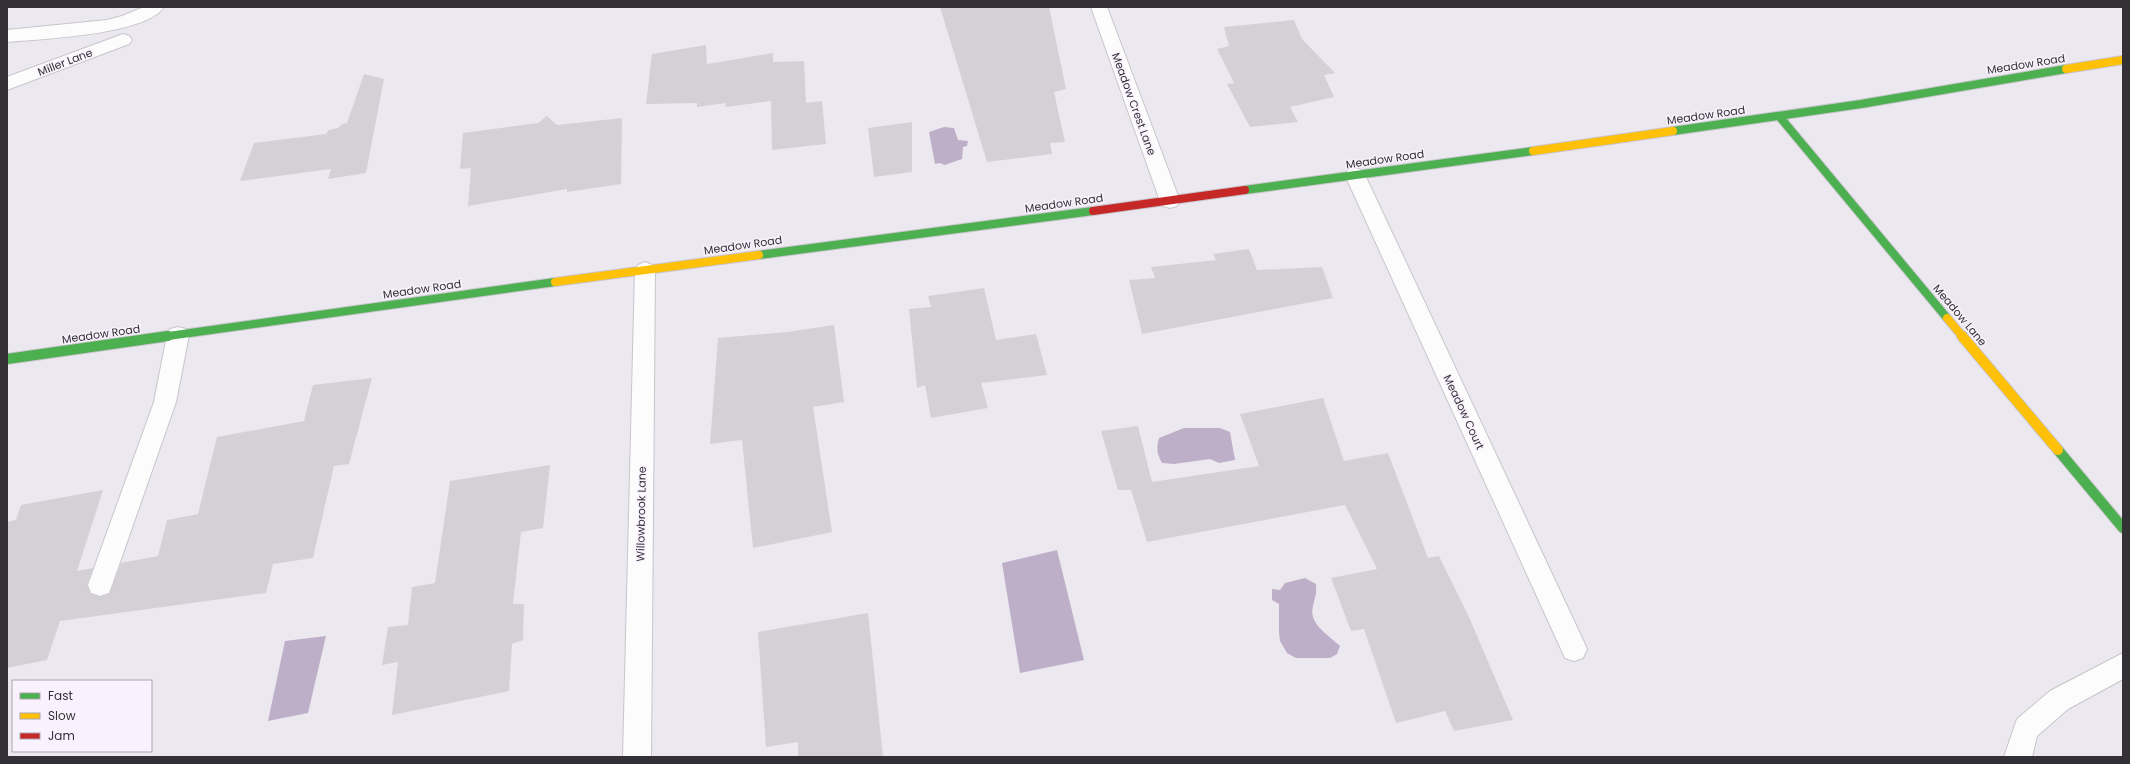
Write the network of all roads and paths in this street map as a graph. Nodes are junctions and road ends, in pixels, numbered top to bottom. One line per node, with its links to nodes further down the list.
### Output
1 (156, 7): 3 (street)
2 (1099, 7): 9 (street, Meadow Crest Lane)
3 (7, 36)
4 (123, 40): 6 (street, Miller Lane)
5 (2123, 60): 7 (street, Meadow Road)
6 (7, 84)
7 (1779, 116): 8 (street, Meadow Road); 13 (street, Meadow Lane)
8 (1355, 175): 9 (street, Meadow Road); 15 (street, Meadow Court)
9 (1170, 201): 10 (street, Meadow Road)
10 (644, 270): 11 (street, Meadow Road); 17 (street, Willowbrook Lane)
11 (178, 335): 12 (street, Meadow Road); 14 (street)
12 (7, 359)
13 (2123, 528)
14 (100, 585)
15 (1574, 649)
16 (2123, 665): 18 (street)
17 (637, 757)
18 (2018, 757)

